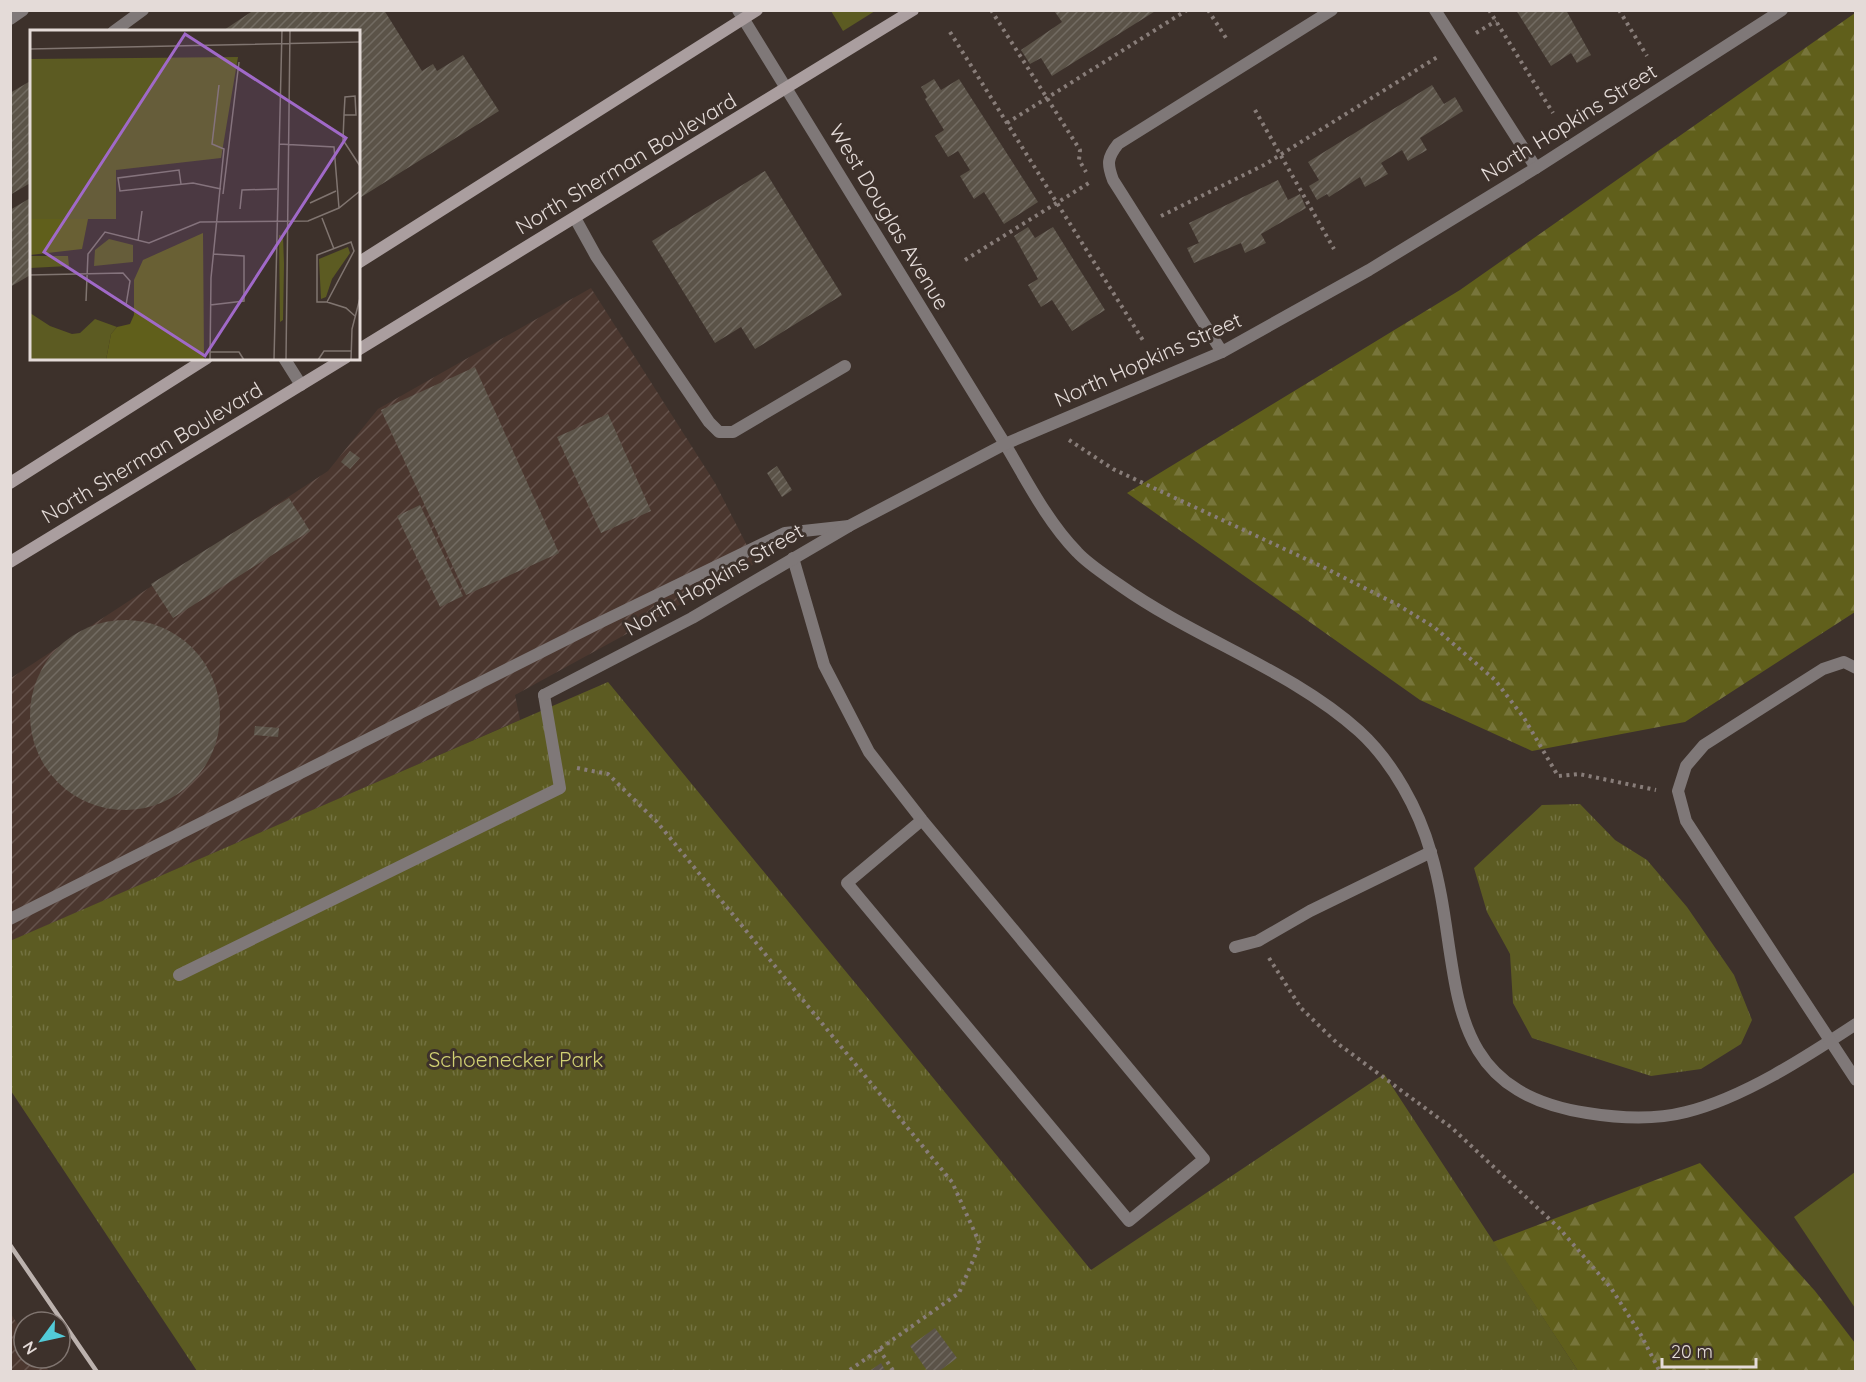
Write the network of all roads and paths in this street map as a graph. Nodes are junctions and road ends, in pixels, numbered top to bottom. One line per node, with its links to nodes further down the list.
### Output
1 (23, 10): 14 (street)
2 (143, 10): 16 (street)
3 (757, 10): 13 (main road)
4 (914, 10): 21 (main road, North Sherman Boulevard)
5 (991, 10): 22 (path)
6 (1187, 10): 22 (path)
7 (1208, 10): 18 (path)
8 (1332, 10): 36 (street)
9 (1435, 10): 19 (street)
10 (1489, 10): 15 (path)
11 (1618, 10): 20 (path)
12 (1782, 10): 27 (street, North Hopkins Street)
13 (742, 14): 21 (street, West Douglas Avenue); 33 (main road)
14 (10, 19)
15 (1496, 21): 19 (path); 24 (path)
16 (116, 30)
17 (950, 32): 25 (path)
18 (1226, 38)
19 (1457, 45): 26 (path); 27 (street)
20 (1647, 56)
21 (788, 88): 29 (main road, North Sherman Boulevard); 43 (street, West Douglas Avenue)
22 (1047, 98): 25 (path); 28 (path)
23 (1255, 110): 26 (path)
24 (1553, 113)
25 (1007, 123): 28 (path)
26 (1280, 153): 30 (path); 31 (path)
27 (1536, 168): 36 (street, North Hopkins Street)
28 (1057, 203): 32 (path); 34 (path)
29 (574, 218): 35 (main road, North Sherman Boulevard); 40 (street)
30 (1167, 225)
31 (1334, 249)
32 (965, 260)
33 (360, 262)
34 (1144, 342)
35 (360, 349)
36 (1222, 352): 42 (street, North Hopkins Street)
37 (204, 360): 44 (main road)
38 (285, 360): 41 (street)
39 (342, 360): 41 (main road, North Sherman Boulevard)
40 (845, 366)
41 (301, 386): 47 (main road, North Sherman Boulevard)
42 (1048, 426): 43 (street, North Hopkins Street); 50 (path)
43 (1005, 444): 45 (street, North Hopkins Street); 52 (street, West Douglas Avenue)
44 (10, 483)
45 (849, 526): 46 (street, North Hopkins Street); 53 (street)
46 (794, 558): 49 (street, North Hopkins Street); 51 (street)
47 (10, 562)
48 (1856, 668): 50 (street)
49 (556, 765): 56 (street); 60 (path)
50 (1678, 791): 58 (street)
51 (922, 820): 51 (street)
52 (1431, 852): 54 (street); 58 (street, West Douglas Avenue)
53 (10, 919)
54 (1258, 941): 55 (street); 63 (path)
55 (1235, 947)
56 (179, 975)
57 (1856, 1024): 58 (street, West Douglas Avenue)
58 (1830, 1041): 59 (street)
59 (1856, 1080)
60 (879, 1349): 61 (path); 62 (path)
61 (847, 1371)
62 (894, 1371)
63 (1660, 1371)

